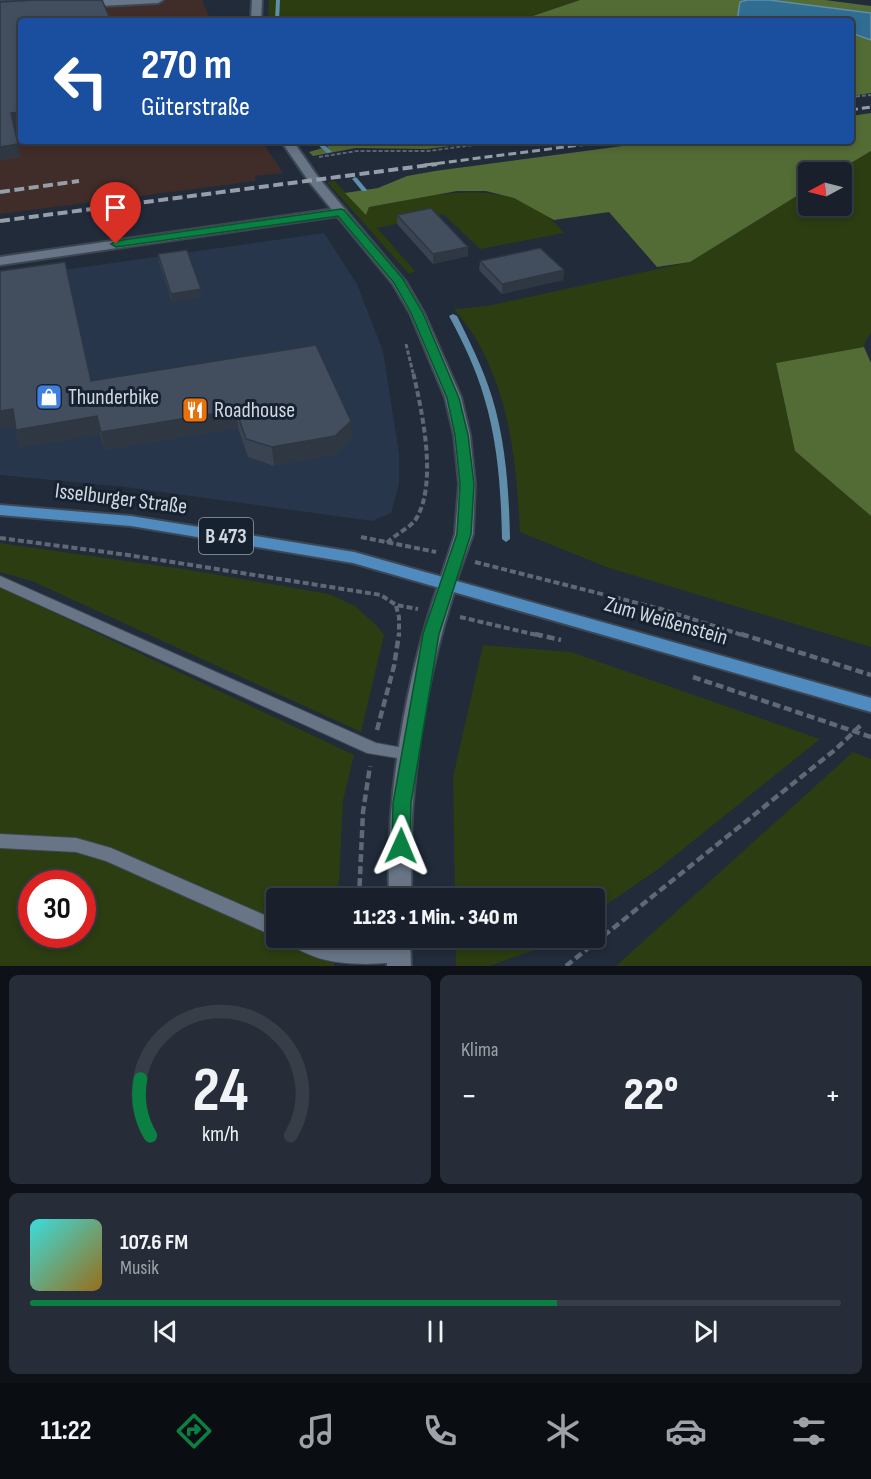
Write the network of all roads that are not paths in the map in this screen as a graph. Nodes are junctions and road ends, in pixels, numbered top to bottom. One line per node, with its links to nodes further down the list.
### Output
1 (158, 0): 3 (main road)
2 (257, 0): 4 (main road)
3 (71, 4)
4 (256, 18)
5 (289, 144): 6 (main road)
6 (341, 212): 7 (main road); 10 (main road)
7 (0, 261)
8 (0, 510): 10 (main road, Isselburger Straße / B 473)
9 (0, 581): 12 (lane)
10 (448, 583): 11 (main road, Zum Weißenstein / B 473); 12 (main road)
11 (871, 705)
12 (409, 754): 14 (main road)
13 (0, 841): 15 (lane)
14 (400, 888)
15 (266, 925)
16 (315, 948): 17 (lane)
17 (399, 952)

